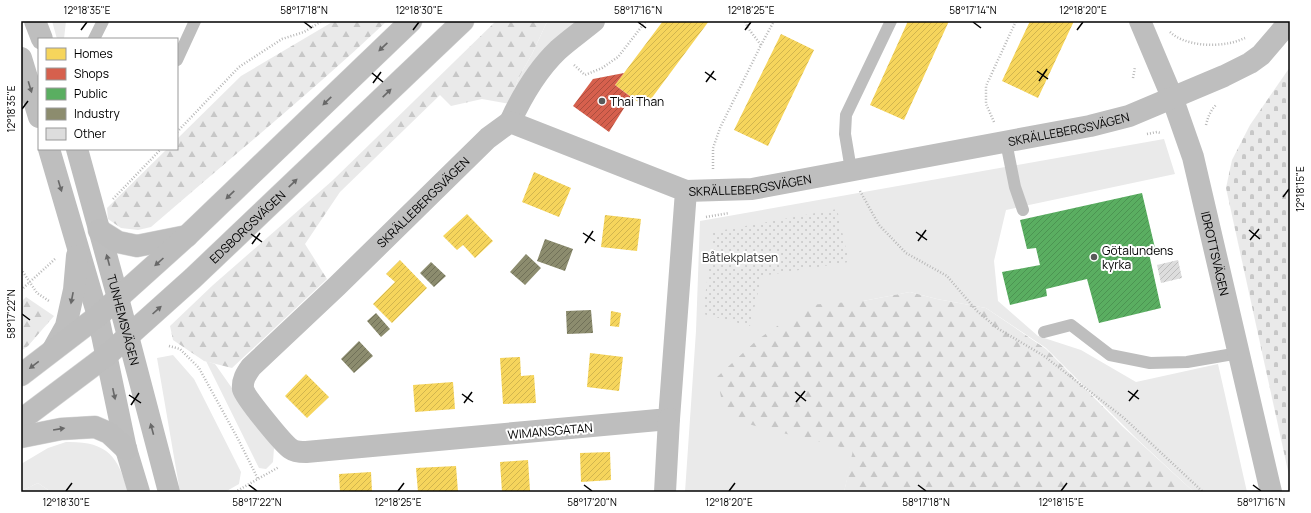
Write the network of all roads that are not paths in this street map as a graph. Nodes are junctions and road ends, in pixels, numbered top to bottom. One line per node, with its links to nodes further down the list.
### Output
1 (35, 21): 10 (street)
2 (103, 21): 11 (lane)
3 (196, 21): 13 (lane)
4 (411, 21): 24 (highway, one-way to 24)
5 (463, 21): 29 (highway, EDSBORGSVÄGEN, one-way to 5)
6 (594, 21): 16 (street)
7 (891, 21): 20 (lane)
8 (1140, 21): 14 (street, IDROTTSVÄGEN)
9 (1290, 21): 14 (street, SKRÄLLEBERGSVÄGEN)
10 (42, 38)
11 (94, 38)
12 (21, 58): 15 (street, one-way to 15)
13 (178, 58)
14 (1172, 97): 17 (street, SKRÄLLEBERGSVÄGEN); 31 (street, IDROTTSVÄGEN)
15 (38, 114)
16 (510, 122): 21 (street, SKRÄLLEBERGSVÄGEN); 38 (street, SKRÄLLEBERGSVÄGEN)
17 (1006, 142): 20 (street, SKRÄLLEBERGSVÄGEN); 22 (lane)
18 (49, 150): 25 (street, TUNHEMSVÄGEN, one-way to 25)
19 (76, 150): 23 (street, TUNHEMSVÄGEN)
20 (855, 180): 21 (street, SKRÄLLEBERGSVÄGEN)
21 (686, 191): 34 (street)
22 (1023, 210)
23 (99, 230): 24 (highway); 26 (street, TUNHEMSVÄGEN, one-way to 23)
24 (188, 235): 26 (highway, one-way to 26)
25 (78, 245): 27 (street, TUNHEMSVÄGEN); 30 (street, one-way to 30)
26 (118, 298): 27 (highway); 29 (street, TUNHEMSVÄGEN)
27 (98, 316): 30 (highway); 32 (street, TUNHEMSVÄGEN)
28 (1044, 332): 31 (lane)
29 (128, 336): 32 (highway, EDSBORGSVÄGEN); 40 (street, TUNHEMSVÄGEN, one-way to 29)
30 (52, 351): 33 (highway, one-way to 33)
31 (1239, 353): 42 (street, IDROTTSVÄGEN)
32 (106, 356): 35 (highway, EDSBORGSVÄGEN); 37 (street, TUNHEMSVÄGEN, one-way to 37)
33 (21, 375)
34 (669, 419): 38 (street, WIMANSGATAN); 41 (street)
35 (21, 420)
36 (21, 437): 37 (highway, one-way to 37)
37 (126, 449): 39 (street, TUNHEMSVÄGEN)
38 (291, 450)
39 (139, 492)
40 (169, 492)
41 (665, 492)
42 (1271, 492)

